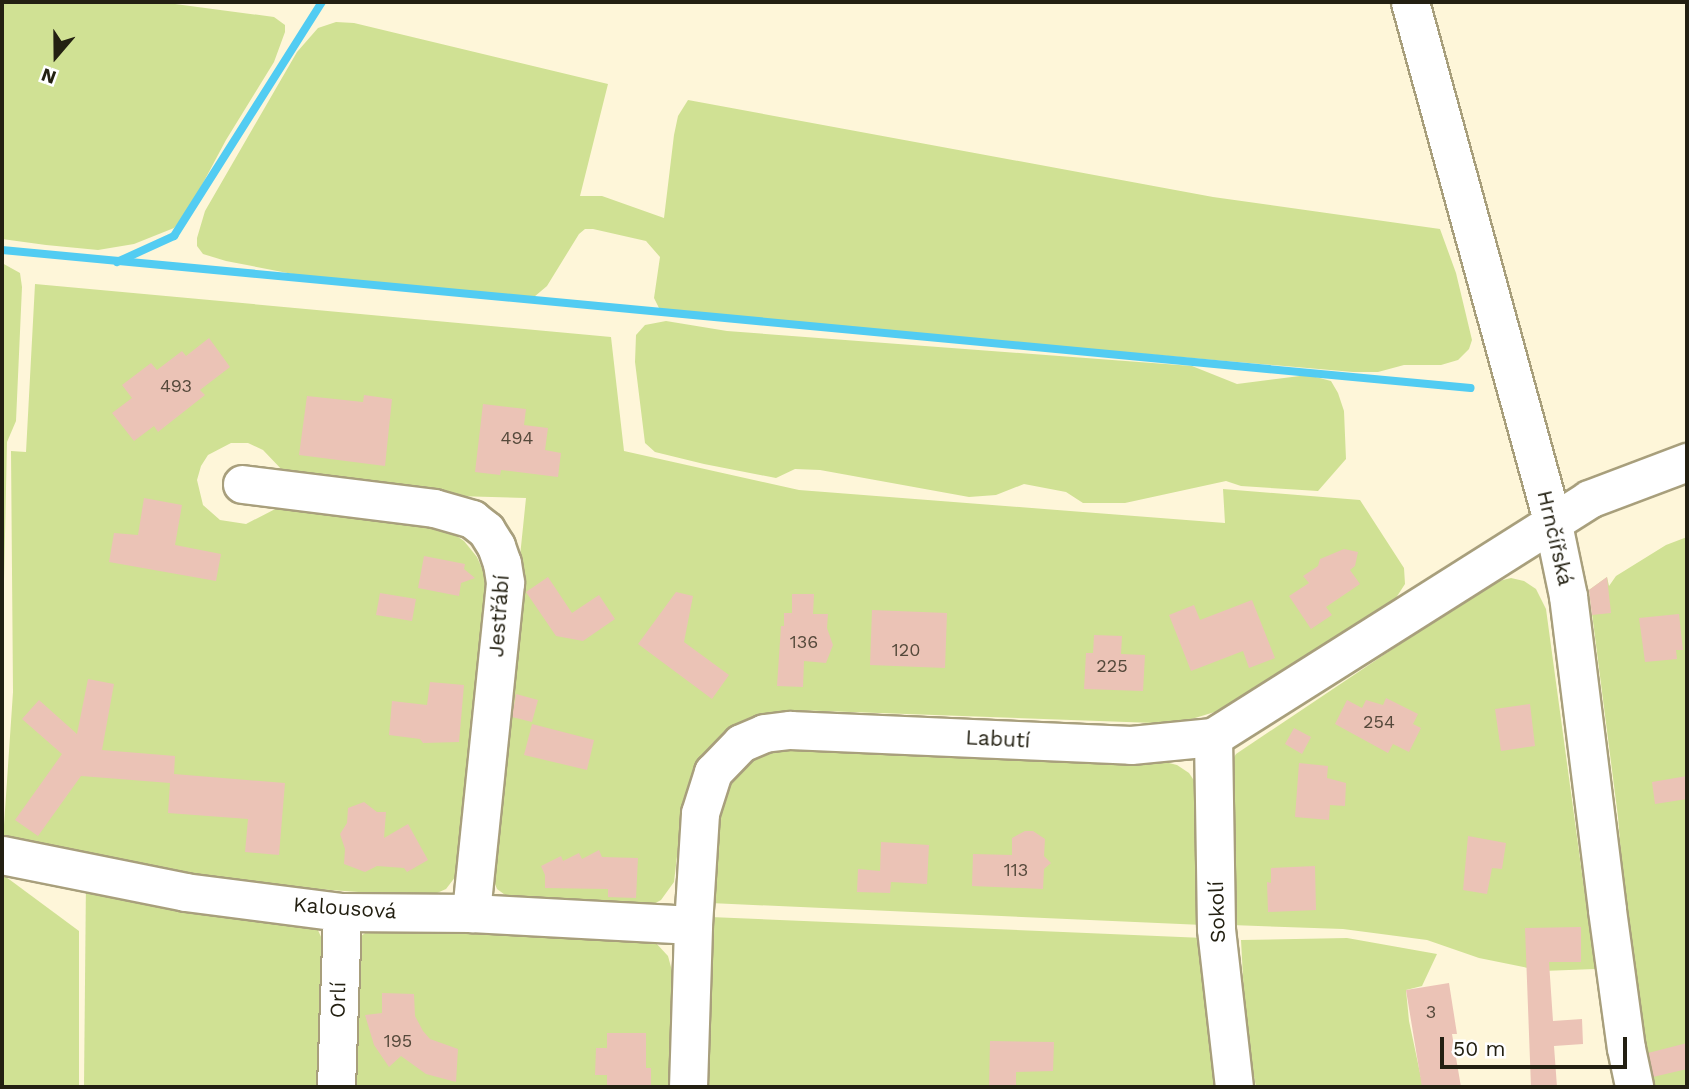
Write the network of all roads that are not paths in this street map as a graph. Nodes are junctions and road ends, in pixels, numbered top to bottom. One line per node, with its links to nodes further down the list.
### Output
1 (1410, 2): 4 (street, Hrnčířská)
2 (1687, 462): 4 (street, Labutí)
3 (242, 484): 8 (street, Jestřábí)
4 (1553, 524): 5 (street, Labutí); 13 (street, Hrnčířská)
5 (1213, 737): 9 (street, Labutí); 12 (street, Sokolí)
6 (2, 855): 7 (street, Kalousová)
7 (342, 912): 8 (street, Kalousová); 10 (street, Orlí)
8 (471, 913): 9 (street, Kalousová)
9 (693, 925): 11 (street, Labutí)
10 (336, 1087)
11 (688, 1087)
12 (1234, 1087)
13 (1634, 1087)

